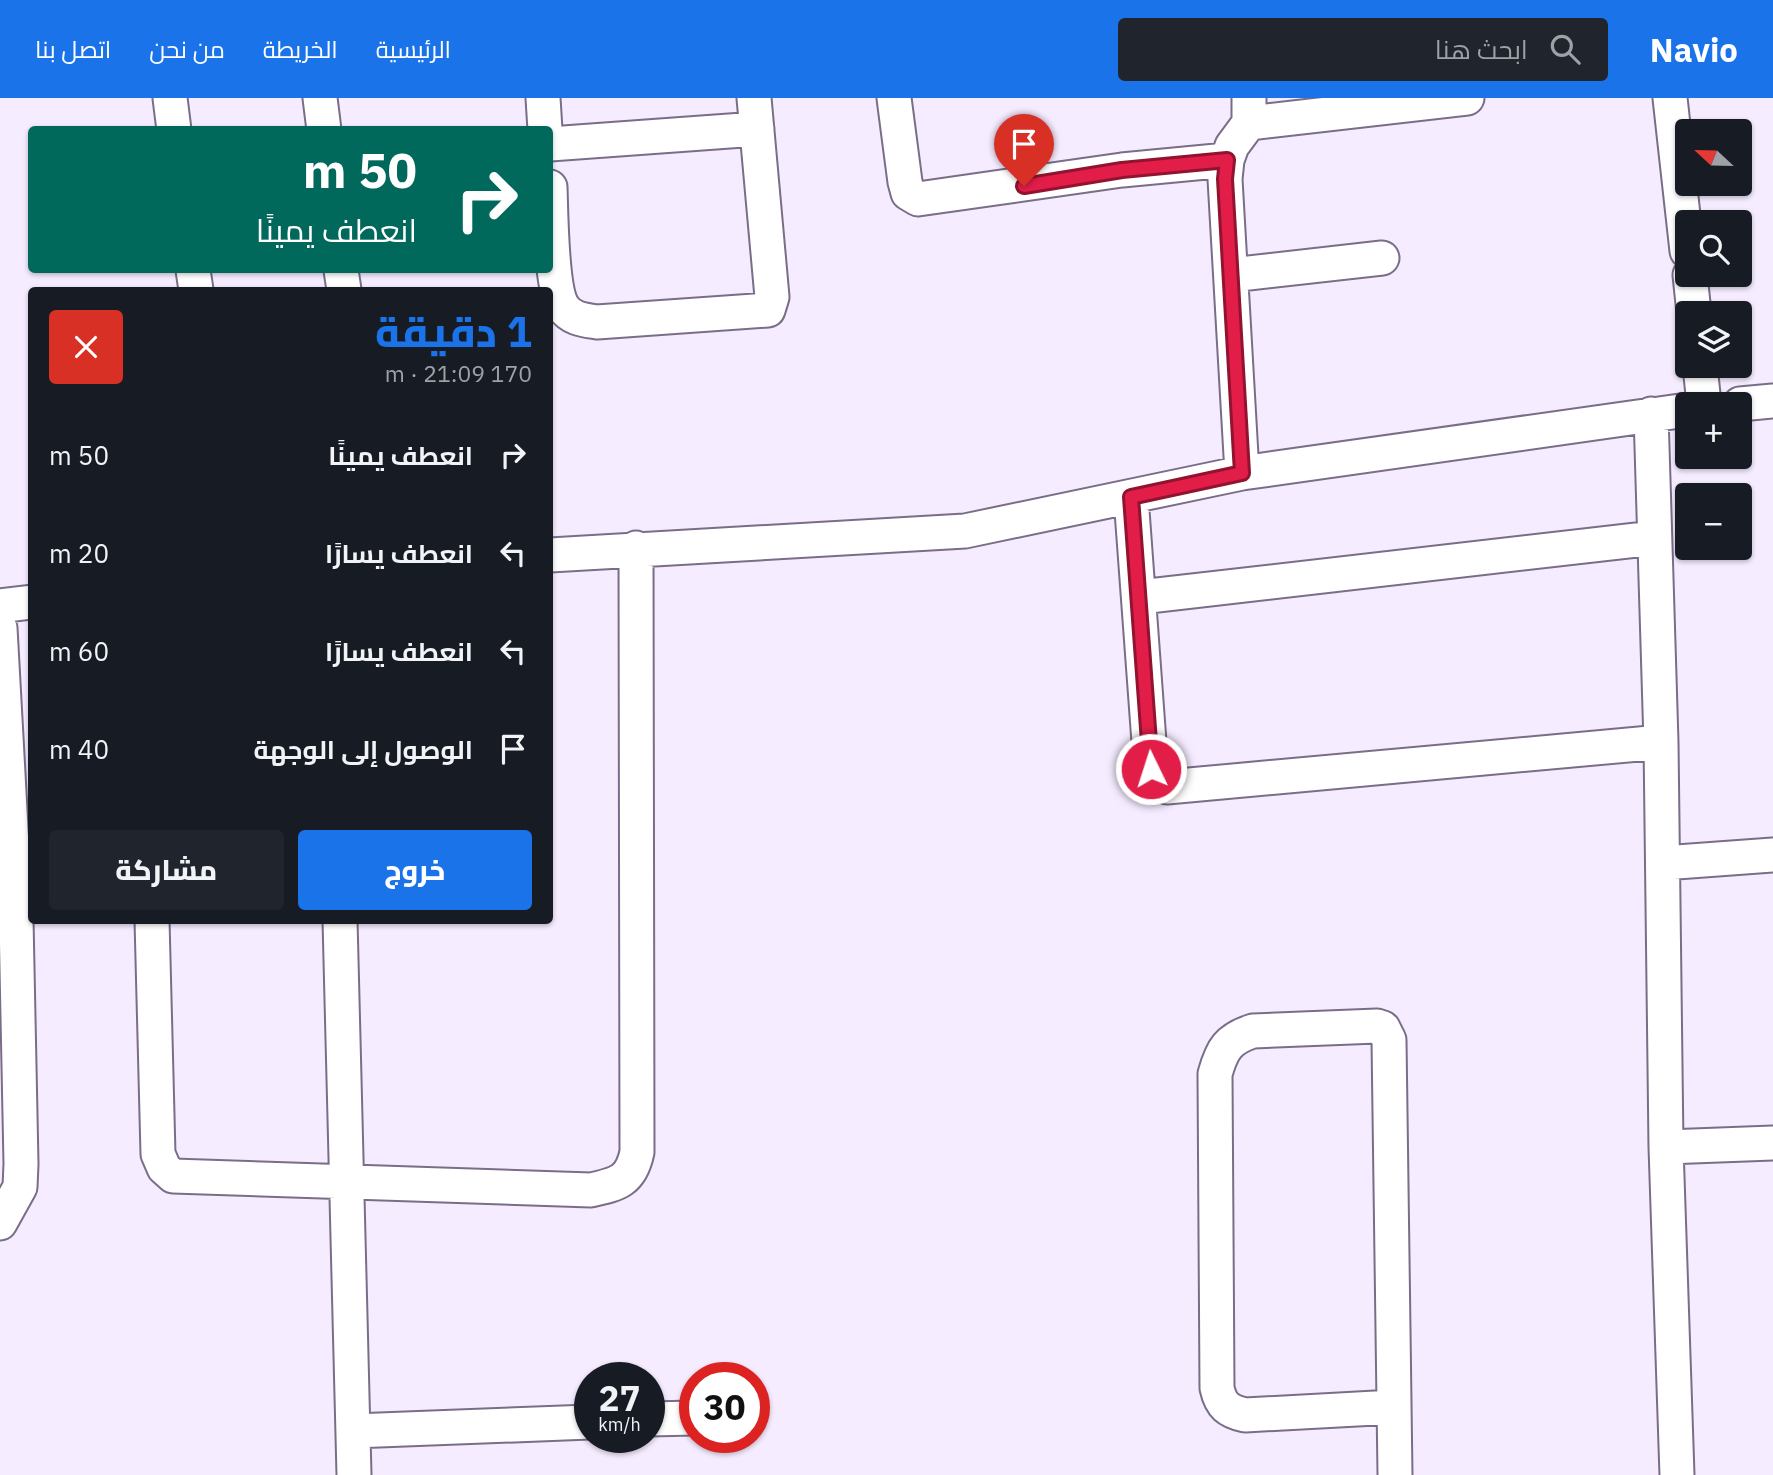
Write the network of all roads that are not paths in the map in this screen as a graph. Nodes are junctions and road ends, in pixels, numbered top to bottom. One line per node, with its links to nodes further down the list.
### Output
1 (170, 98): 9 (street)
2 (320, 98): 10 (street)
3 (543, 98): 11 (street)
4 (894, 98): 13 (street)
5 (1670, 98): 14 (street)
6 (1453, 99): 7 (street)
7 (1249, 110): 13 (street)
8 (756, 113): 12 (street); 15 (street)
9 (174, 126)
10 (324, 126)
11 (545, 126)
12 (553, 144)
13 (1227, 160): 17 (street)
14 (1682, 210)
15 (553, 236)
16 (1382, 258): 17 (street)
17 (1231, 275): 22 (street)
18 (1773, 401): 19 (street)
19 (1752, 403)
20 (1675, 411): 21 (street)
21 (1651, 414): 22 (street); 24 (street)
22 (1242, 473): 23 (street)
23 (1131, 497): 25 (street); 27 (street)
24 (1654, 538): 27 (street); 31 (street)
25 (636, 548): 26 (street); 39 (street)
26 (553, 555)
27 (1140, 597): 31 (street)
28 (28, 602): 29 (street)
29 (0, 606)
30 (0, 628): 34 (street)
31 (1661, 742): 33 (street)
32 (1773, 855): 33 (street)
33 (1663, 863): 38 (street)
34 (24, 918): 40 (street)
35 (152, 924): 39 (street)
36 (340, 924): 39 (street)
37 (1773, 1143): 38 (street)
38 (1666, 1147): 46 (street)
39 (345, 1183): 43 (street)
40 (0, 1223)
41 (1394, 1407): 41 (street); 45 (street)
42 (574, 1423): 43 (street)
43 (353, 1431): 44 (street)
44 (354, 1475)
45 (1395, 1475)
46 (1677, 1475)

